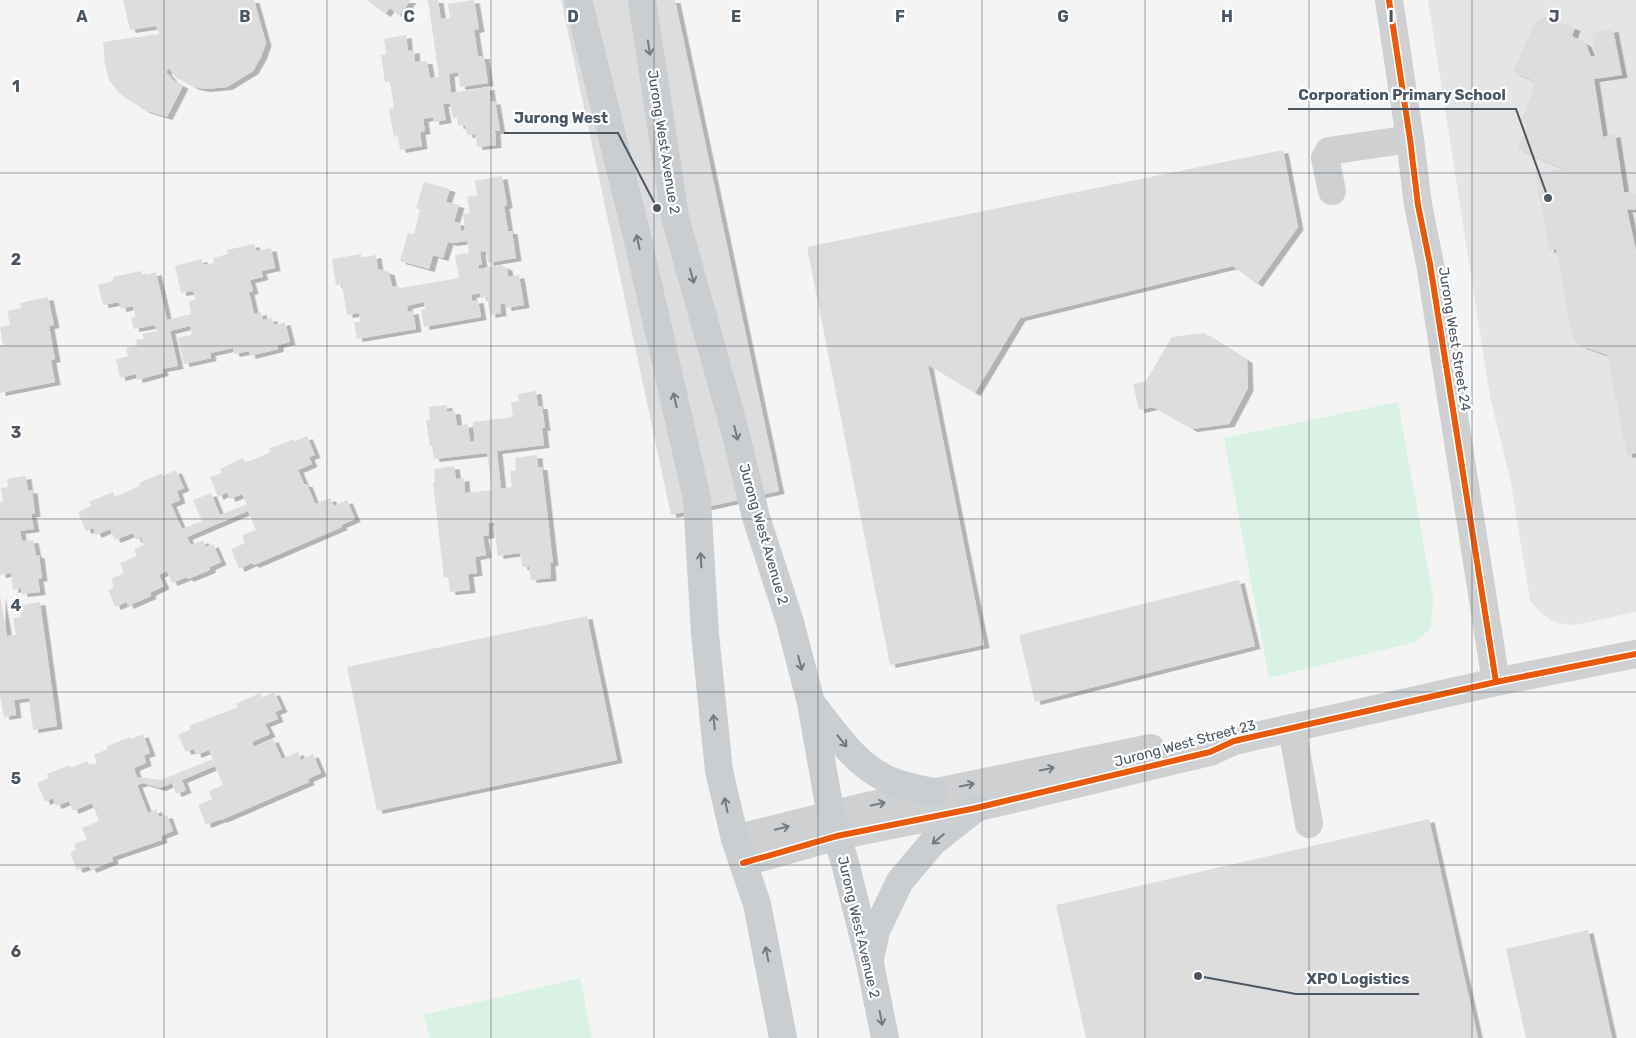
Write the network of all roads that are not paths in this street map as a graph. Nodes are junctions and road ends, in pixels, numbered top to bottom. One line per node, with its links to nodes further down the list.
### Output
1 (578, 0): 15 (main road, one-way to 1)
2 (642, 0): 8 (main road, Jurong West Avenue 2, one-way to 8)
3 (1389, 0): 4 (street, Jurong West Street 24)
4 (1410, 139): 5 (street); 7 (street, Jurong West Street 24)
5 (1332, 191)
6 (1636, 654): 7 (street, Jurong West Street 23)
7 (1496, 682): 9 (street, Jurong West Street 23)
8 (811, 703): 11 (main road, one-way to 11); 14 (main road, Jurong West Avenue 2)
9 (1292, 728): 10 (street, Jurong West Street 23); 13 (street)
10 (1234, 742): 11 (street, Jurong West Street 23, one-way to 10); 12 (street, Jurong West Street 23)
11 (934, 792): 14 (street, Jurong West Street 23, one-way to 11)
12 (976, 808): 14 (street, Jurong West Street 23); 16 (main road, one-way to 16)
13 (1309, 824)
14 (834, 826): 15 (street, Jurong West Street 23); 16 (main road, Jurong West Avenue 2)
15 (739, 851): 17 (main road, one-way to 15)
16 (870, 963): 18 (main road, Jurong West Avenue 2, one-way to 18)
17 (783, 1038)
18 (885, 1038)

